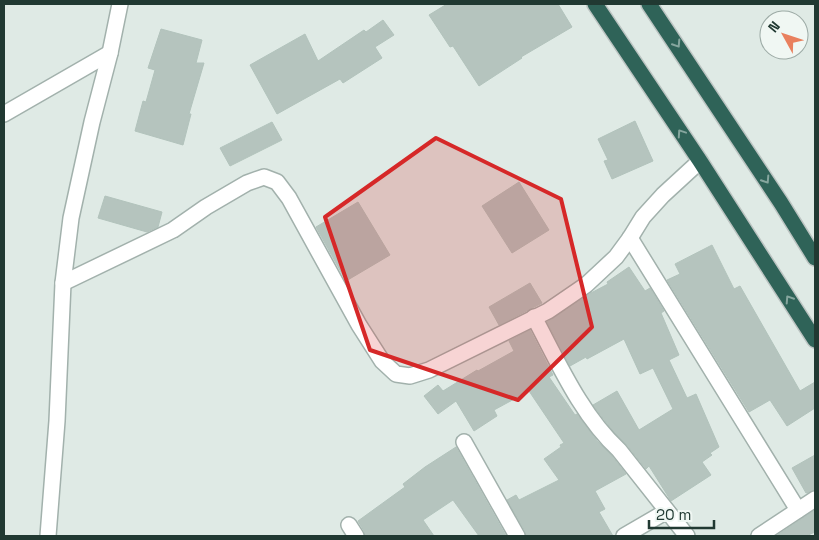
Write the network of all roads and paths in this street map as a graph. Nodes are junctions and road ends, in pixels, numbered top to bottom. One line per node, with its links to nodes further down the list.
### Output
1 (120, 4): 4 (street)
2 (595, 4): 6 (highway, one-way to 2)
3 (649, 4): 8 (highway, one-way to 8)
4 (110, 53): 5 (street); 9 (street)
5 (4, 114)
6 (700, 161): 7 (street); 11 (highway, one-way to 6)
7 (630, 238): 10 (street); 14 (street)
8 (815, 258)
9 (63, 283): 10 (street); 16 (street)
10 (534, 317): 15 (street)
11 (815, 340)
12 (464, 442): 17 (street)
13 (815, 499): 14 (street)
14 (798, 510): 20 (street)
15 (667, 511): 18 (street); 19 (street)
16 (48, 536)
17 (517, 536)
18 (624, 536)
19 (687, 536)
20 (759, 536)

